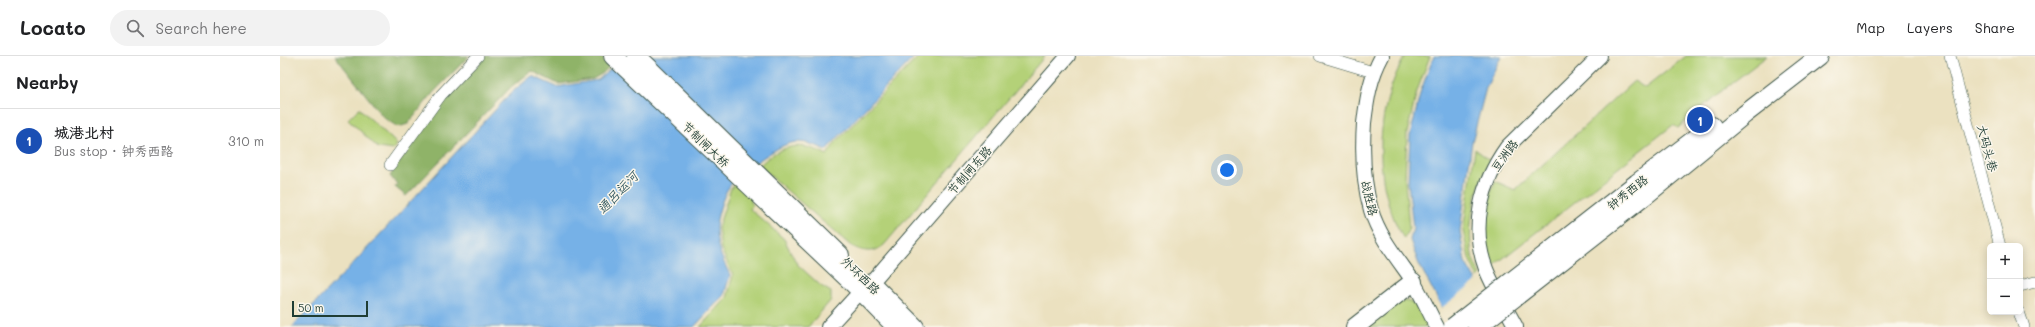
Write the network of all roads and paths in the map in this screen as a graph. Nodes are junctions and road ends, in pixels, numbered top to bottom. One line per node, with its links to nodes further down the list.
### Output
1 (478, 56): 12 (street)
2 (613, 56): 14 (main road, 节制闸大桥)
3 (636, 56): 14 (main road, 节制闸大桥)
4 (1068, 56): 19 (street, 节制闸东路)
5 (1320, 56): 11 (street)
6 (1382, 56): 11 (street, 战胜路)
7 (1600, 56): 28 (street, 豆洲路)
8 (1800, 56): 13 (main road, 钟秀西路)
9 (1820, 56): 13 (main road, 钟秀西路)
10 (1950, 56): 15 (street, 大码头巷)
11 (1373, 72): 16 (street, 战胜路)
12 (390, 165)
13 (1642, 189): 26 (main road, 钟秀西路, bridge); 27 (main road, 钟秀西路, bridge)
14 (803, 228): 19 (main road, 外环西路)
15 (1999, 243)
16 (1413, 282): 24 (main road); 25 (street, 战胜路)
17 (2035, 282): 18 (street)
18 (2023, 285)
19 (866, 287): 21 (street, 节制闸东路); 22 (main road, 外环西路); 23 (main road, 外环西路)
20 (2020, 315): 29 (street)
21 (828, 327)
22 (896, 327)
23 (915, 327)
24 (1356, 327)
25 (1437, 327)
26 (1454, 327)
27 (1477, 327)
28 (1516, 327)
29 (2024, 327)

